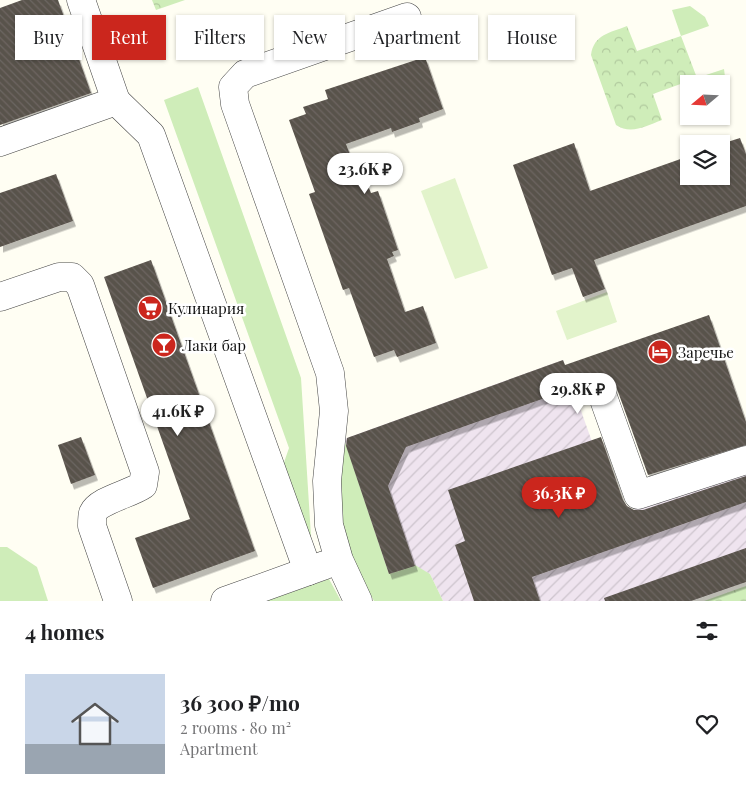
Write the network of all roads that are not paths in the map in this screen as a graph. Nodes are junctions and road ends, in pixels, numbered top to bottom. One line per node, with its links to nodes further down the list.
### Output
1 (81, 0): 3 (lane)
2 (355, 35): 8 (lane)
3 (116, 100): 4 (lane); 9 (lane)
4 (0, 142)
5 (0, 297): 10 (lane)
6 (602, 394): 7 (lane)
7 (746, 460)
8 (339, 560): 9 (lane); 12 (lane)
9 (308, 571): 11 (lane)
10 (118, 601)
11 (225, 601)
12 (358, 601)

